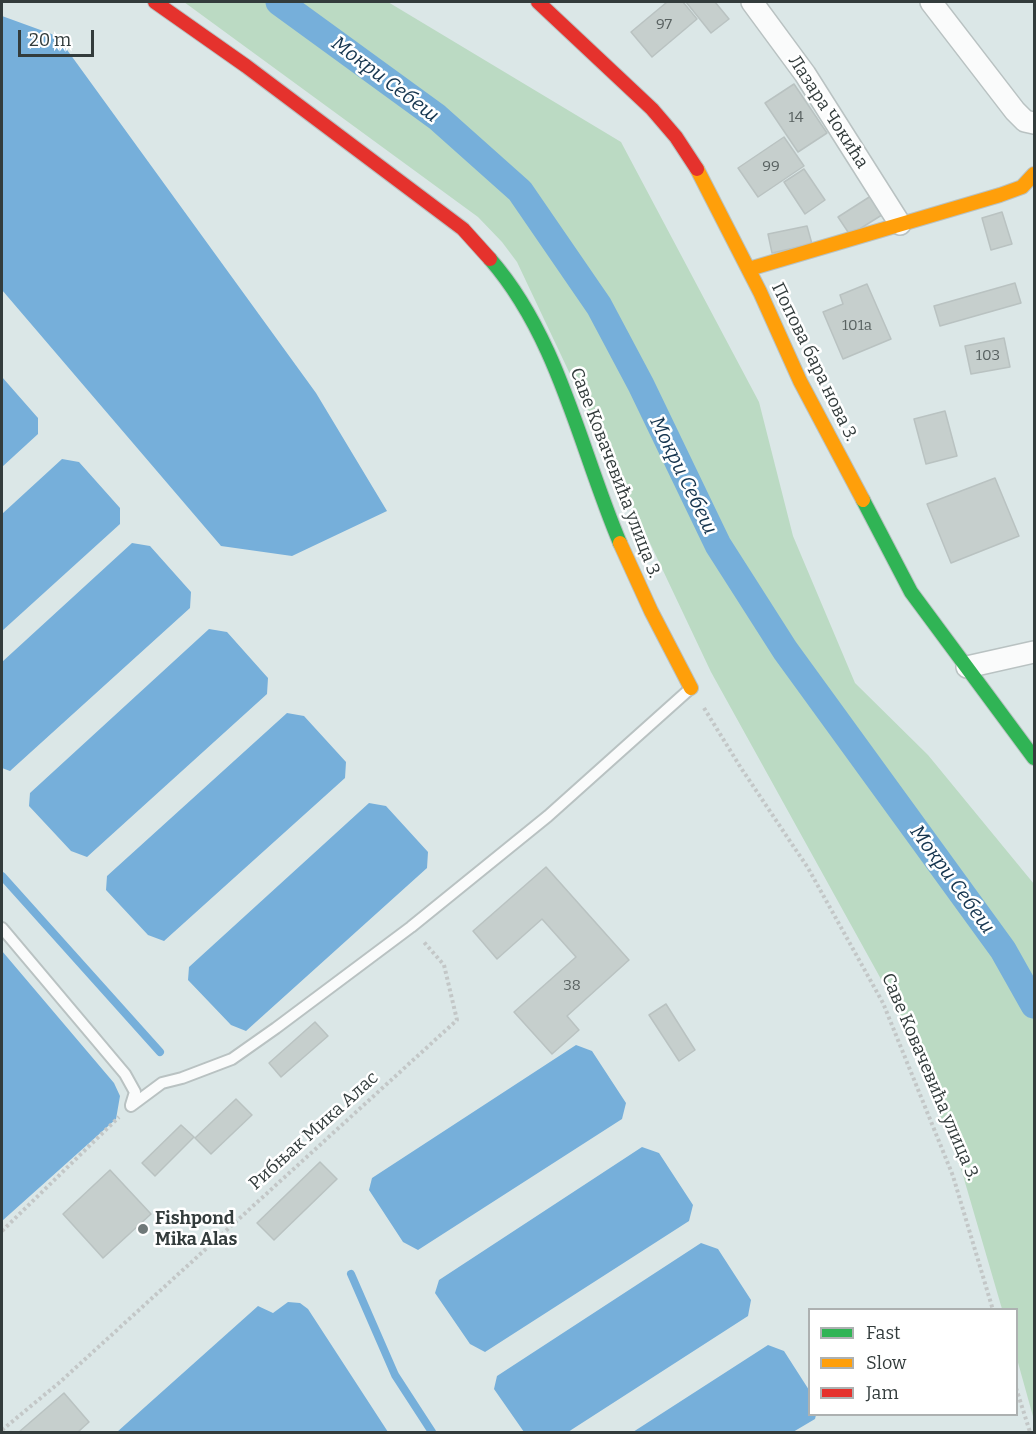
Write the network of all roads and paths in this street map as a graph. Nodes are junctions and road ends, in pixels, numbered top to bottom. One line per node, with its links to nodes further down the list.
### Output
1 (155, 2): 11 (street, Саве Ковачевића улица 3.)
2 (538, 2): 8 (street, Попова бара нова 3.)
3 (752, 2): 7 (street, Лазара Чокића)
4 (931, 2): 5 (street)
5 (1035, 123)
6 (1035, 174): 7 (street)
7 (900, 224): 8 (street)
8 (749, 269): 10 (street, Попова бара нова 3.)
9 (1035, 652): 10 (street)
10 (967, 667): 12 (street, Попова бара нова 3.)
11 (691, 688): 13 (lane); 17 (path, Саве Ковачевића улица 3.)
12 (1035, 758)
13 (411, 927): 15 (lane); 19 (path, Рибњак Мика Алас)
14 (2, 928): 15 (lane)
15 (131, 1106): 16 (path)
16 (2, 1232)
17 (992, 1308)
18 (1018, 1391): 20 (path)
19 (2, 1430)
20 (1030, 1432)

